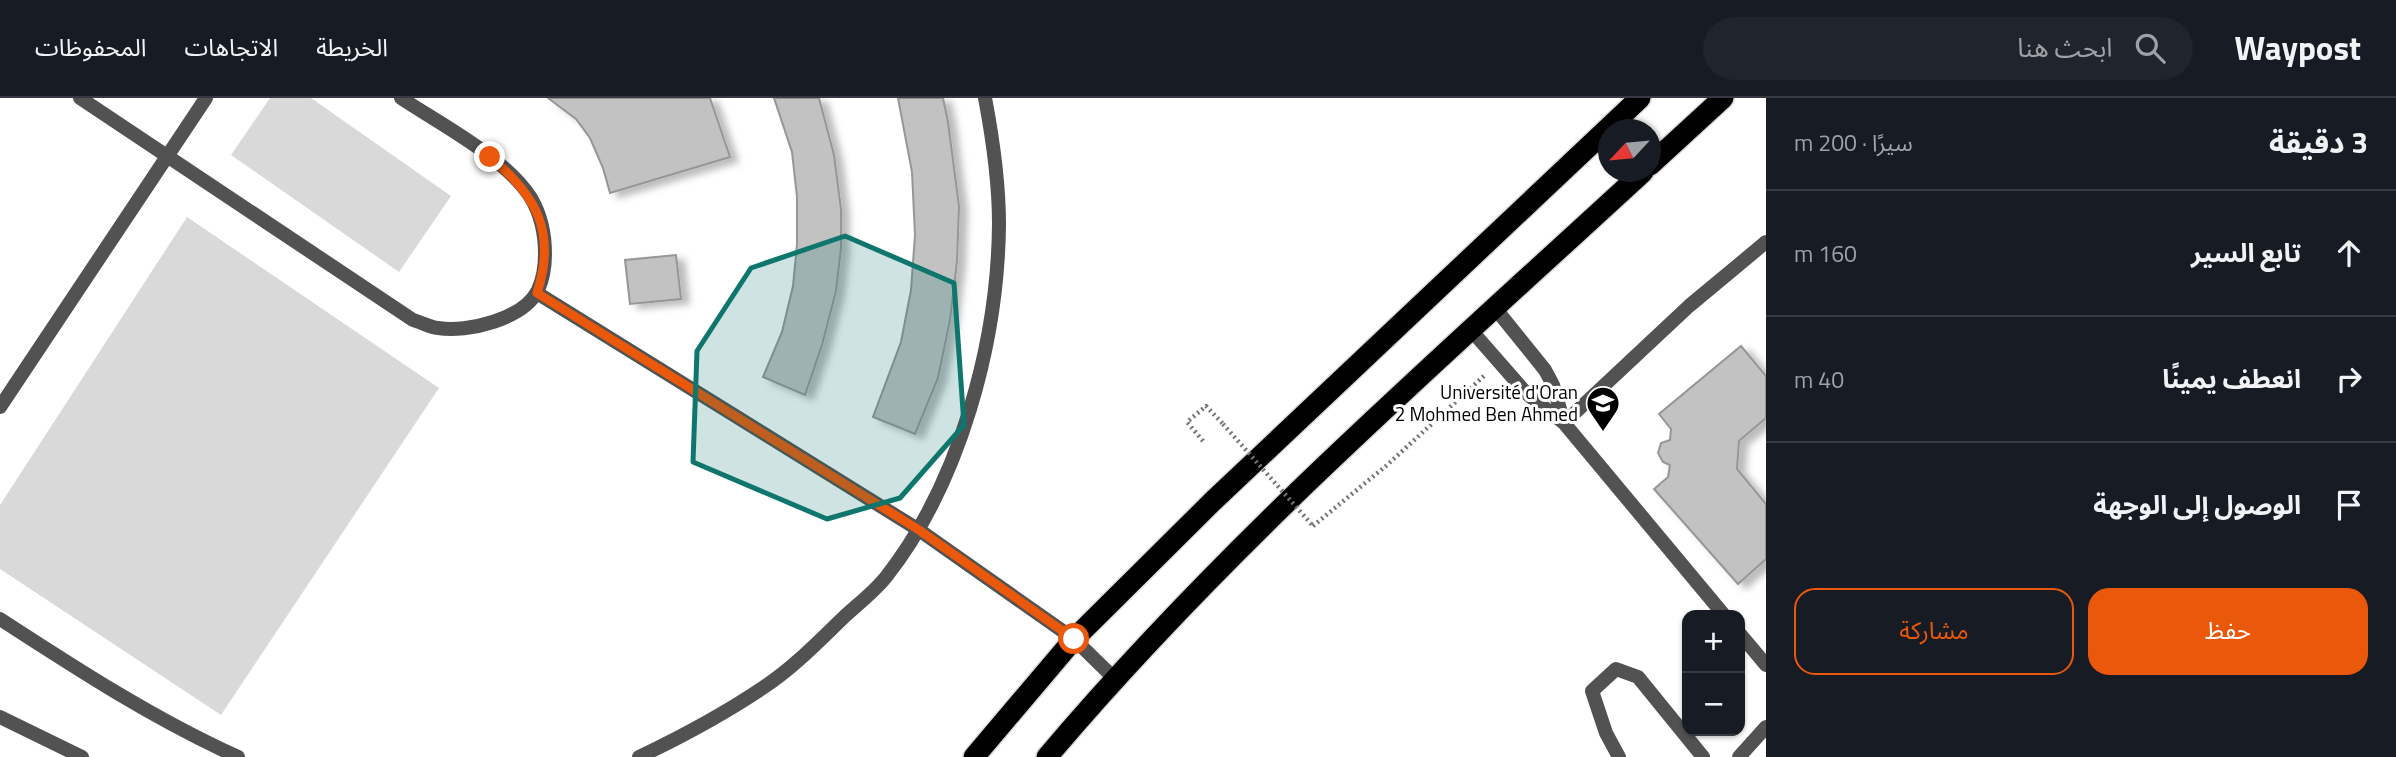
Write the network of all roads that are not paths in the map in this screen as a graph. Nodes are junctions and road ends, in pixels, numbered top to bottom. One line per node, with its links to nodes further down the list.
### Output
1 (80, 98): 8 (lane)
2 (206, 98): 8 (lane)
3 (401, 98): 11 (lane)
4 (985, 98): 16 (lane)
5 (1640, 98): 19 (highway)
6 (1723, 98): 7 (highway)
7 (1661, 154)
8 (167, 156): 11 (lane); 14 (lane)
9 (1632, 182): 12 (highway)
10 (1766, 242): 15 (lane)
11 (537, 293): 16 (lane)
12 (1495, 308): 13 (highway); 15 (lane)
13 (1471, 330): 15 (lane); 22 (highway)
14 (0, 407)
15 (1564, 424): 17 (lane)
16 (919, 530): 19 (lane); 27 (lane)
17 (1720, 610)
18 (0, 619): 26 (lane)
19 (1074, 639): 22 (lane); 28 (highway)
20 (1745, 640): 21 (lane)
21 (1766, 665)
22 (1116, 680): 29 (highway)
23 (0, 717): 25 (lane)
24 (1766, 727): 32 (lane)
25 (82, 757)
26 (238, 757)
27 (639, 757)
28 (974, 757)
29 (1047, 757)
30 (1619, 757): 31 (lane)
31 (1703, 757)
32 (1739, 757)

